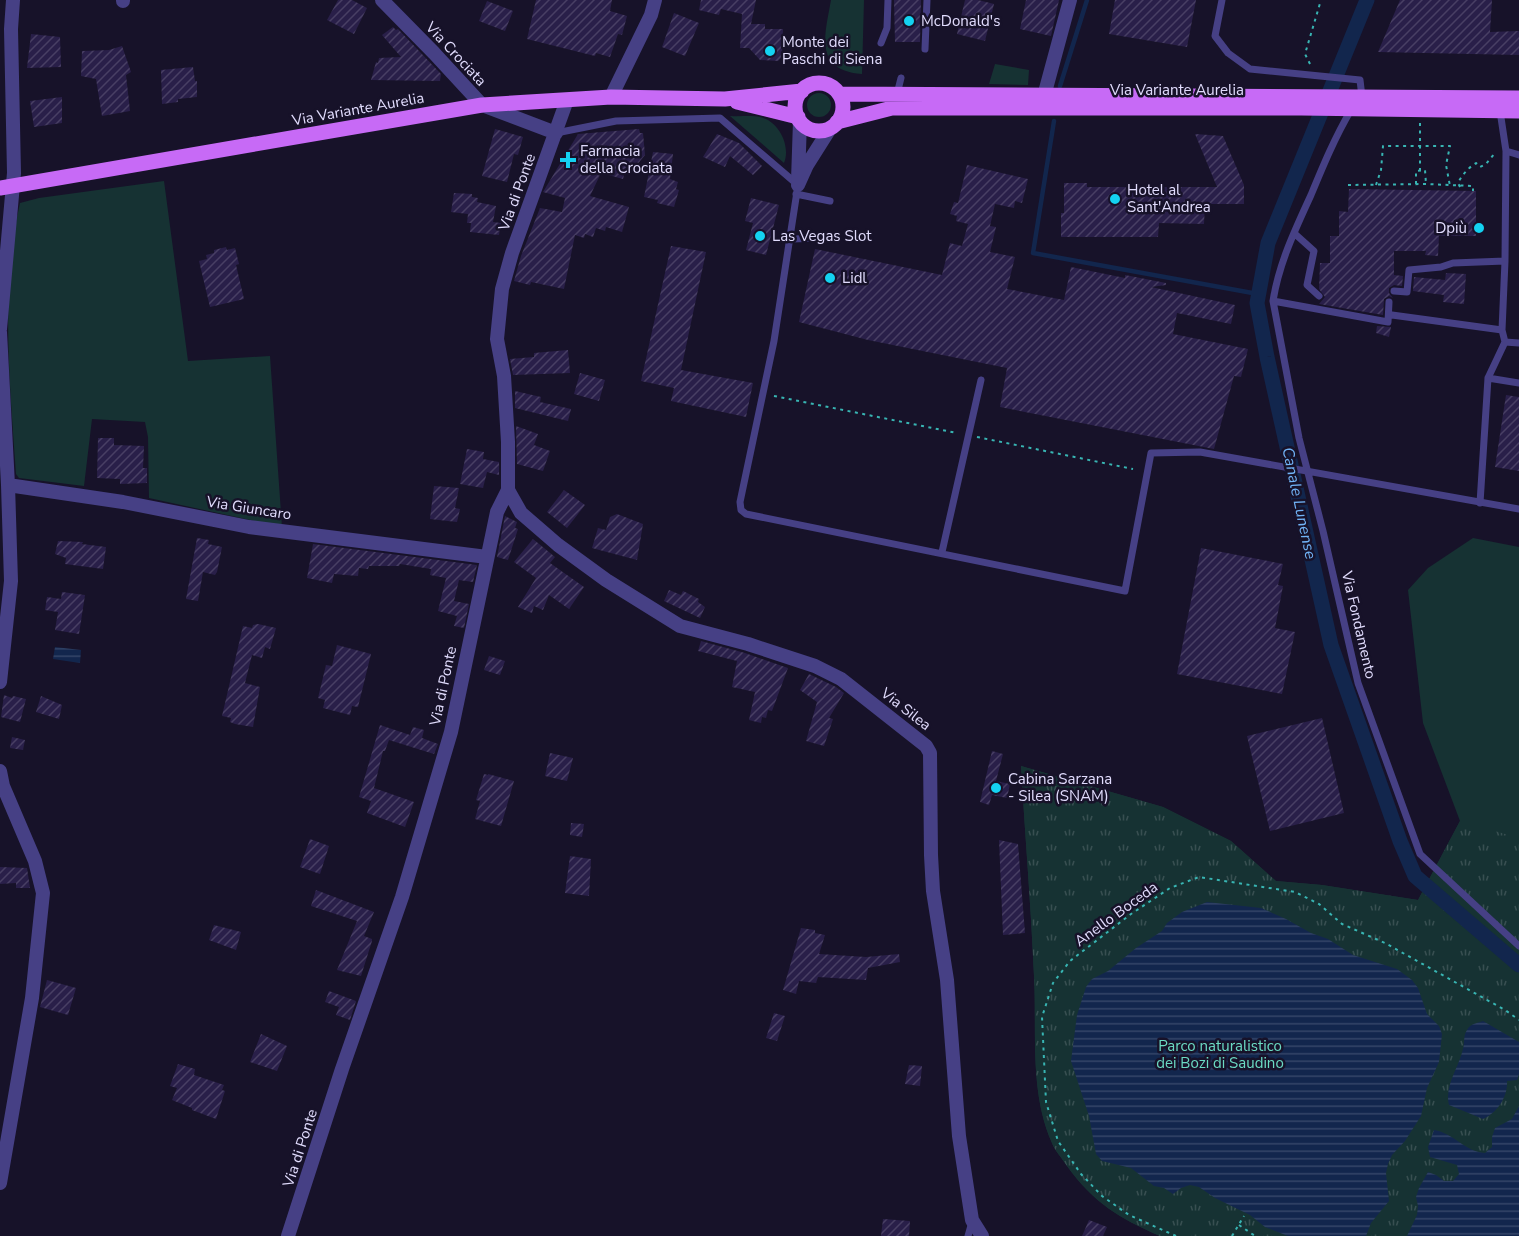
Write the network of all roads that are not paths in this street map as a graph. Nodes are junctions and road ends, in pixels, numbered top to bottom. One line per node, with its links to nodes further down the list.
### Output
1 (13, 0): 29 (street)
2 (382, 0): 20 (street, Via Crociata)
3 (655, 0): 15 (street)
4 (888, 0): 8 (lane)
5 (927, 0): 9 (lane)
6 (1070, 0): 14 (street)
7 (1222, 0): 21 (lane)
8 (881, 43)
9 (925, 49)
10 (901, 78): 13 (lane)
11 (802, 91): 12 (main road, Via Variante Aurelia); 17 (main road, Via Variante Aurelia); 24 (main road)
12 (839, 94): 13 (main road, Via Variante Aurelia); 25 (main road)
13 (897, 94): 14 (main road, Via Variante Aurelia)
14 (1044, 96): 19 (main road, Via Variante Aurelia)
15 (611, 97): 17 (main road, Via Variante Aurelia); 18 (main road, Via Variante Aurelia)
16 (1519, 98): 21 (main road, Via Variante Aurelia)
17 (725, 99): 24 (main road, Via Variante Aurelia)
18 (567, 100): 20 (main road, Via Variante Aurelia); 26 (street, Via di Ponte)
19 (1304, 103): 21 (main road, Via Variante Aurelia); 25 (main road, Via Variante Aurelia)
20 (482, 105): 26 (street); 29 (main road, Via Variante Aurelia)
21 (1353, 105): 22 (main road, Via Variante Aurelia); 32 (lane)
22 (1500, 111): 23 (main road, Via Variante Aurelia); 27 (lane)
23 (1519, 111)
24 (799, 119): 25 (main road, Via Variante Aurelia); 30 (street)
25 (834, 125): 30 (street)
26 (556, 133): 30 (lane); 51 (street, Via di Ponte)
27 (1506, 151): 28 (lane); 35 (lane)
28 (1519, 155)
29 (7, 187): 41 (street)
30 (797, 190): 31 (lane); 34 (lane)
31 (830, 201)
32 (1294, 232): 37 (lane); 38 (lane)
33 (823, 238): 34 (lane)
34 (791, 239): 54 (lane)
35 (1505, 261): 36 (lane); 42 (lane)
36 (1394, 291)
37 (1319, 296)
38 (1273, 301): 39 (lane); 49 (lane, Via Fondamento)
39 (1389, 302)
40 (1392, 315): 42 (lane)
41 (0, 330): 48 (street)
42 (1502, 330): 43 (lane)
43 (1505, 342): 44 (lane); 45 (lane)
44 (1519, 343)
45 (1488, 378): 47 (lane); 52 (lane)
46 (981, 380): 54 (lane)
47 (1519, 383)
48 (2, 424): 50 (street)
49 (1308, 472): 52 (lane); 54 (lane); 58 (lane, Via Fondamento)
50 (8, 485): 55 (street, Via Giuncaro); 56 (street)
51 (508, 490): 55 (street, Via di Ponte); 60 (street, Via Silea)
52 (1480, 503): 53 (lane)
53 (1519, 509)
54 (942, 552)
55 (487, 557): 61 (street, Via di Ponte)
56 (0, 677)
57 (0, 771): 59 (street)
58 (1519, 946)
59 (0, 1183)
60 (972, 1220): 62 (lane); 63 (street, Via Silea)
61 (288, 1236)
62 (968, 1236)
63 (982, 1236)

